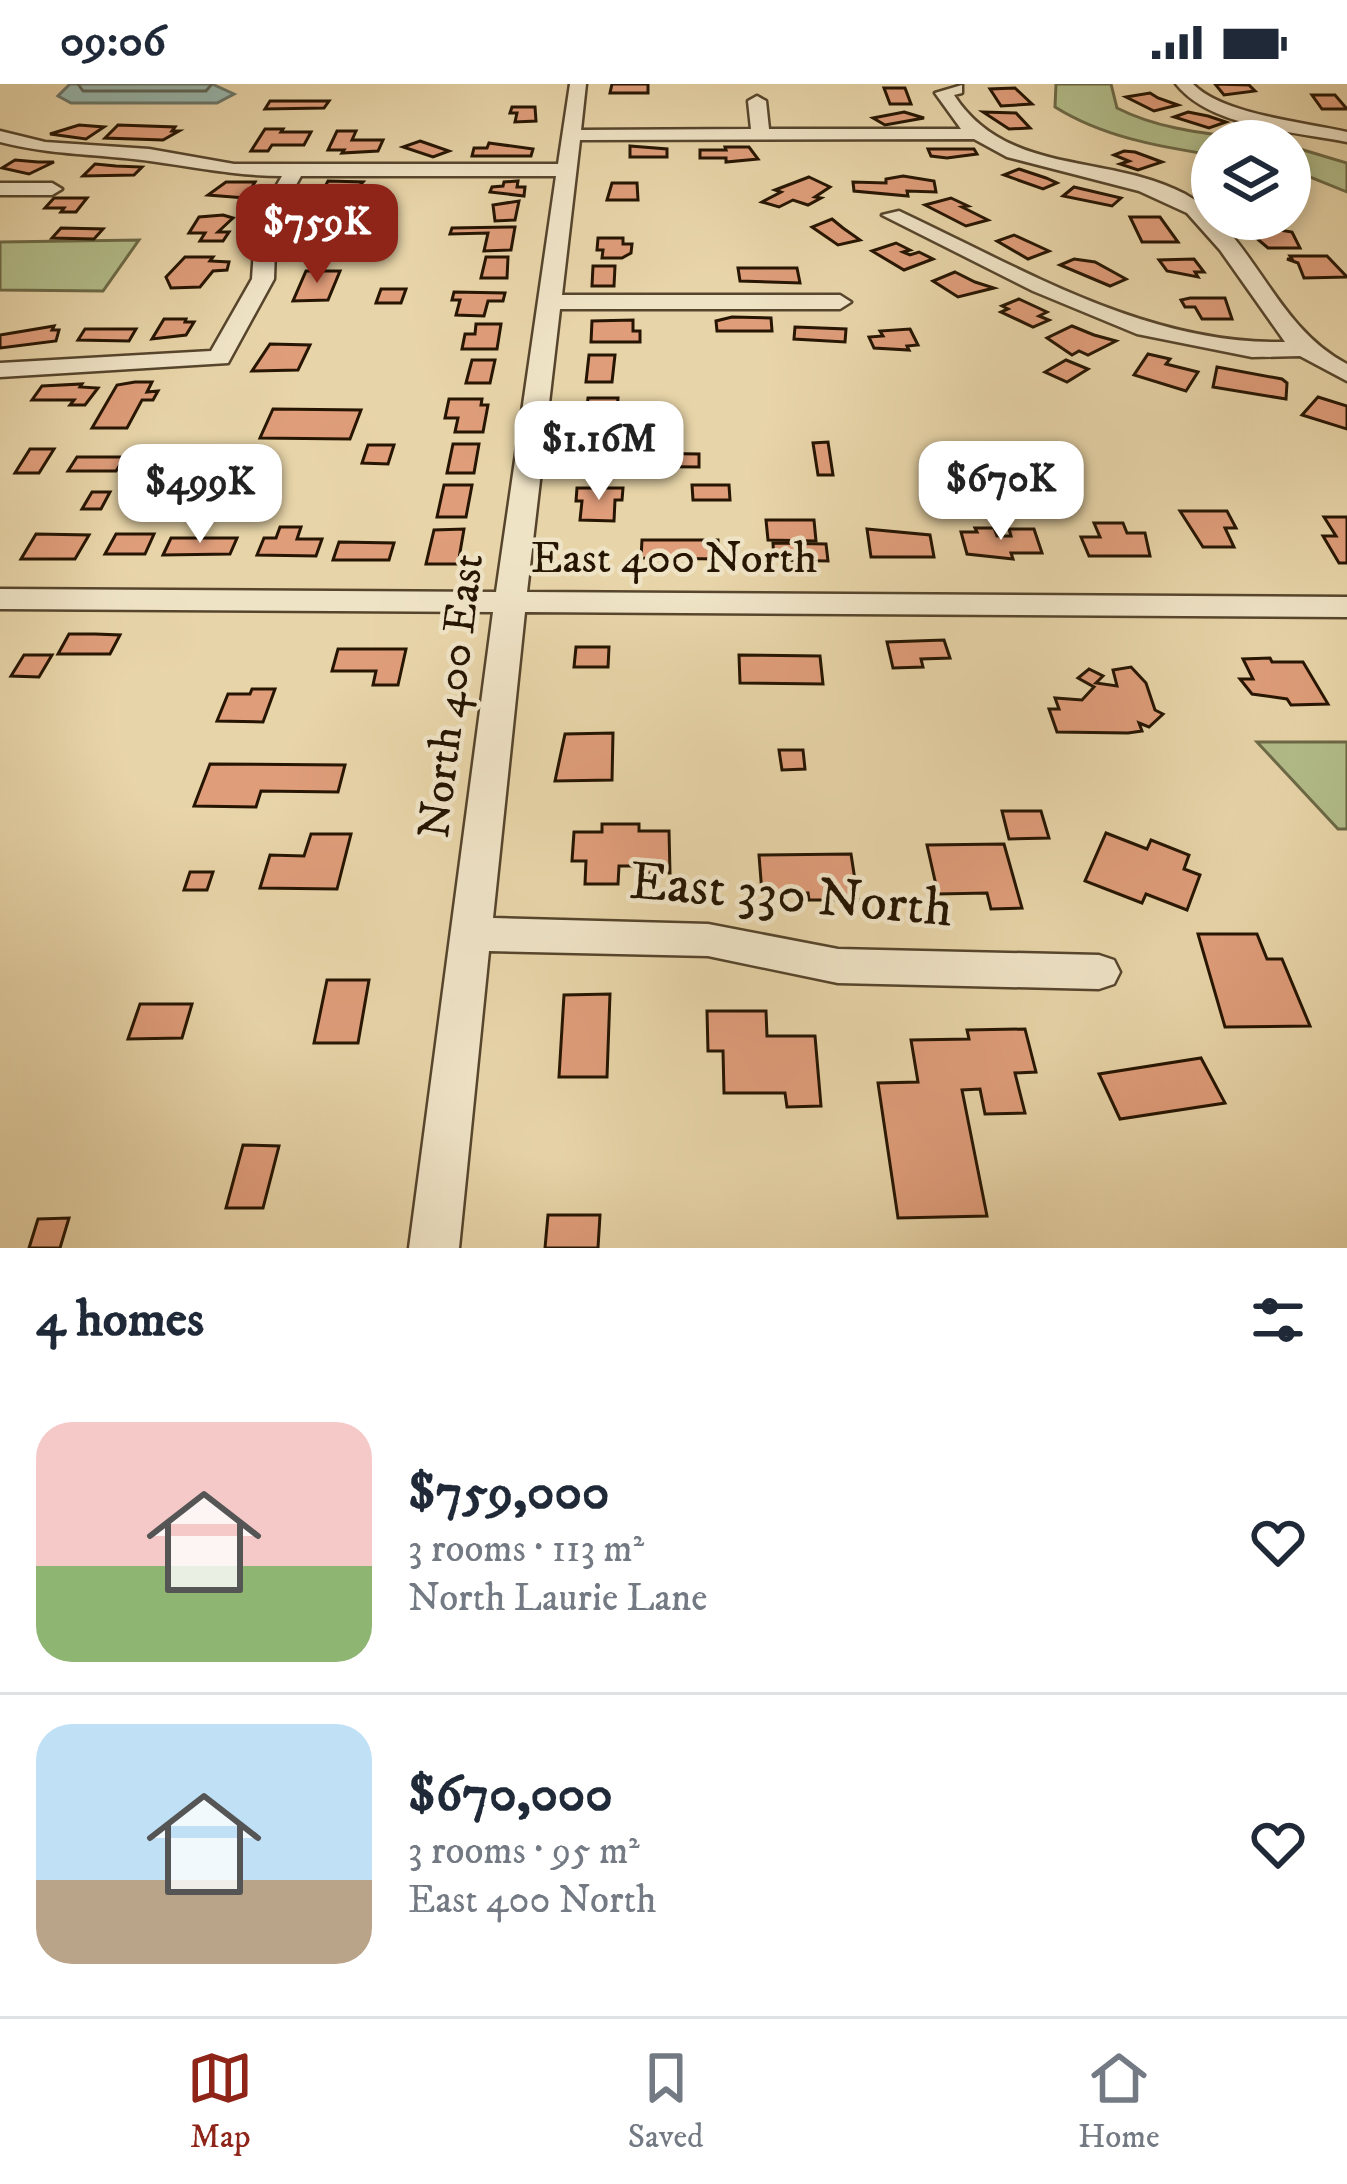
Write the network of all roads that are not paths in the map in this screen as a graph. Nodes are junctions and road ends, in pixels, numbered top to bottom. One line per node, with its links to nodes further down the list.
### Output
1 (578, 84): 8 (street, North 400 East)
2 (1184, 84): 9 (street)
3 (956, 89): 5 (street)
4 (757, 101): 6 (street)
5 (979, 134): 6 (street); 17 (street)
6 (761, 135): 8 (street)
7 (0, 136): 11 (street)
8 (571, 136): 10 (street, North 400 East)
9 (1347, 137)
10 (567, 170): 11 (street); 15 (street, North 400 East)
11 (295, 171): 18 (street)
12 (0, 189): 13 (street)
13 (52, 189)
14 (892, 215): 17 (street)
15 (551, 302): 16 (street); 21 (street, North 400 East)
16 (840, 302)
17 (1304, 349): 19 (street)
18 (0, 370)
19 (1347, 374)
20 (0, 599): 21 (street, East 400 North)
21 (510, 603): 22 (street, East 400 North); 23 (street, North 400 East)
22 (1347, 608)
23 (473, 934): 24 (street, East 330 North); 25 (street, North 400 East)
24 (1099, 972)
25 (434, 1248)

